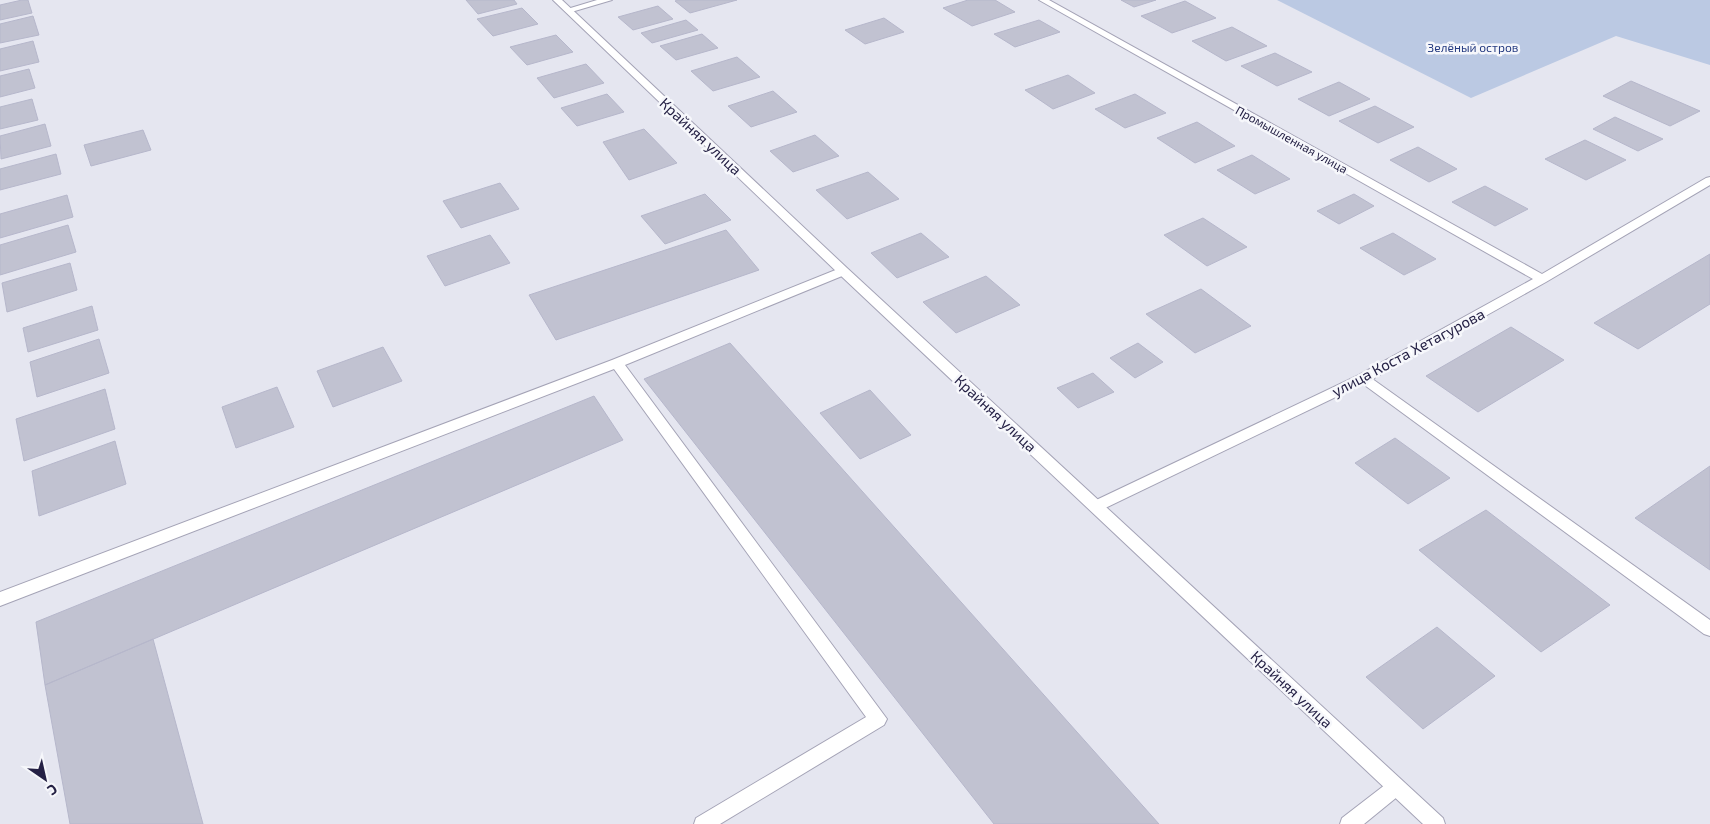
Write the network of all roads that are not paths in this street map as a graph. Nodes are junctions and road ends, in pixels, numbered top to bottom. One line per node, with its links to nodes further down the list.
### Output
1 (557, 0): 4 (street, Крайняя улица)
2 (608, 0): 4 (street)
3 (1043, 0): 7 (street, Промышленная улица)
4 (568, 10): 6 (street, Крайняя улица)
5 (1710, 180): 7 (street, улица Коста Хетагурова)
6 (844, 271): 8 (street); 10 (street, Крайняя улица)
7 (1542, 278): 9 (street, улица Коста Хетагурова)
8 (617, 363): 11 (street); 14 (street)
9 (1364, 378): 10 (street, улица Коста Хетагурова); 12 (street)
10 (1096, 506): 13 (street, Крайняя улица)
11 (0, 599)
12 (1710, 629)
13 (1396, 787): 15 (street); 16 (street, Крайняя улица)
14 (703, 824)
15 (1349, 824)
16 (1436, 824)

